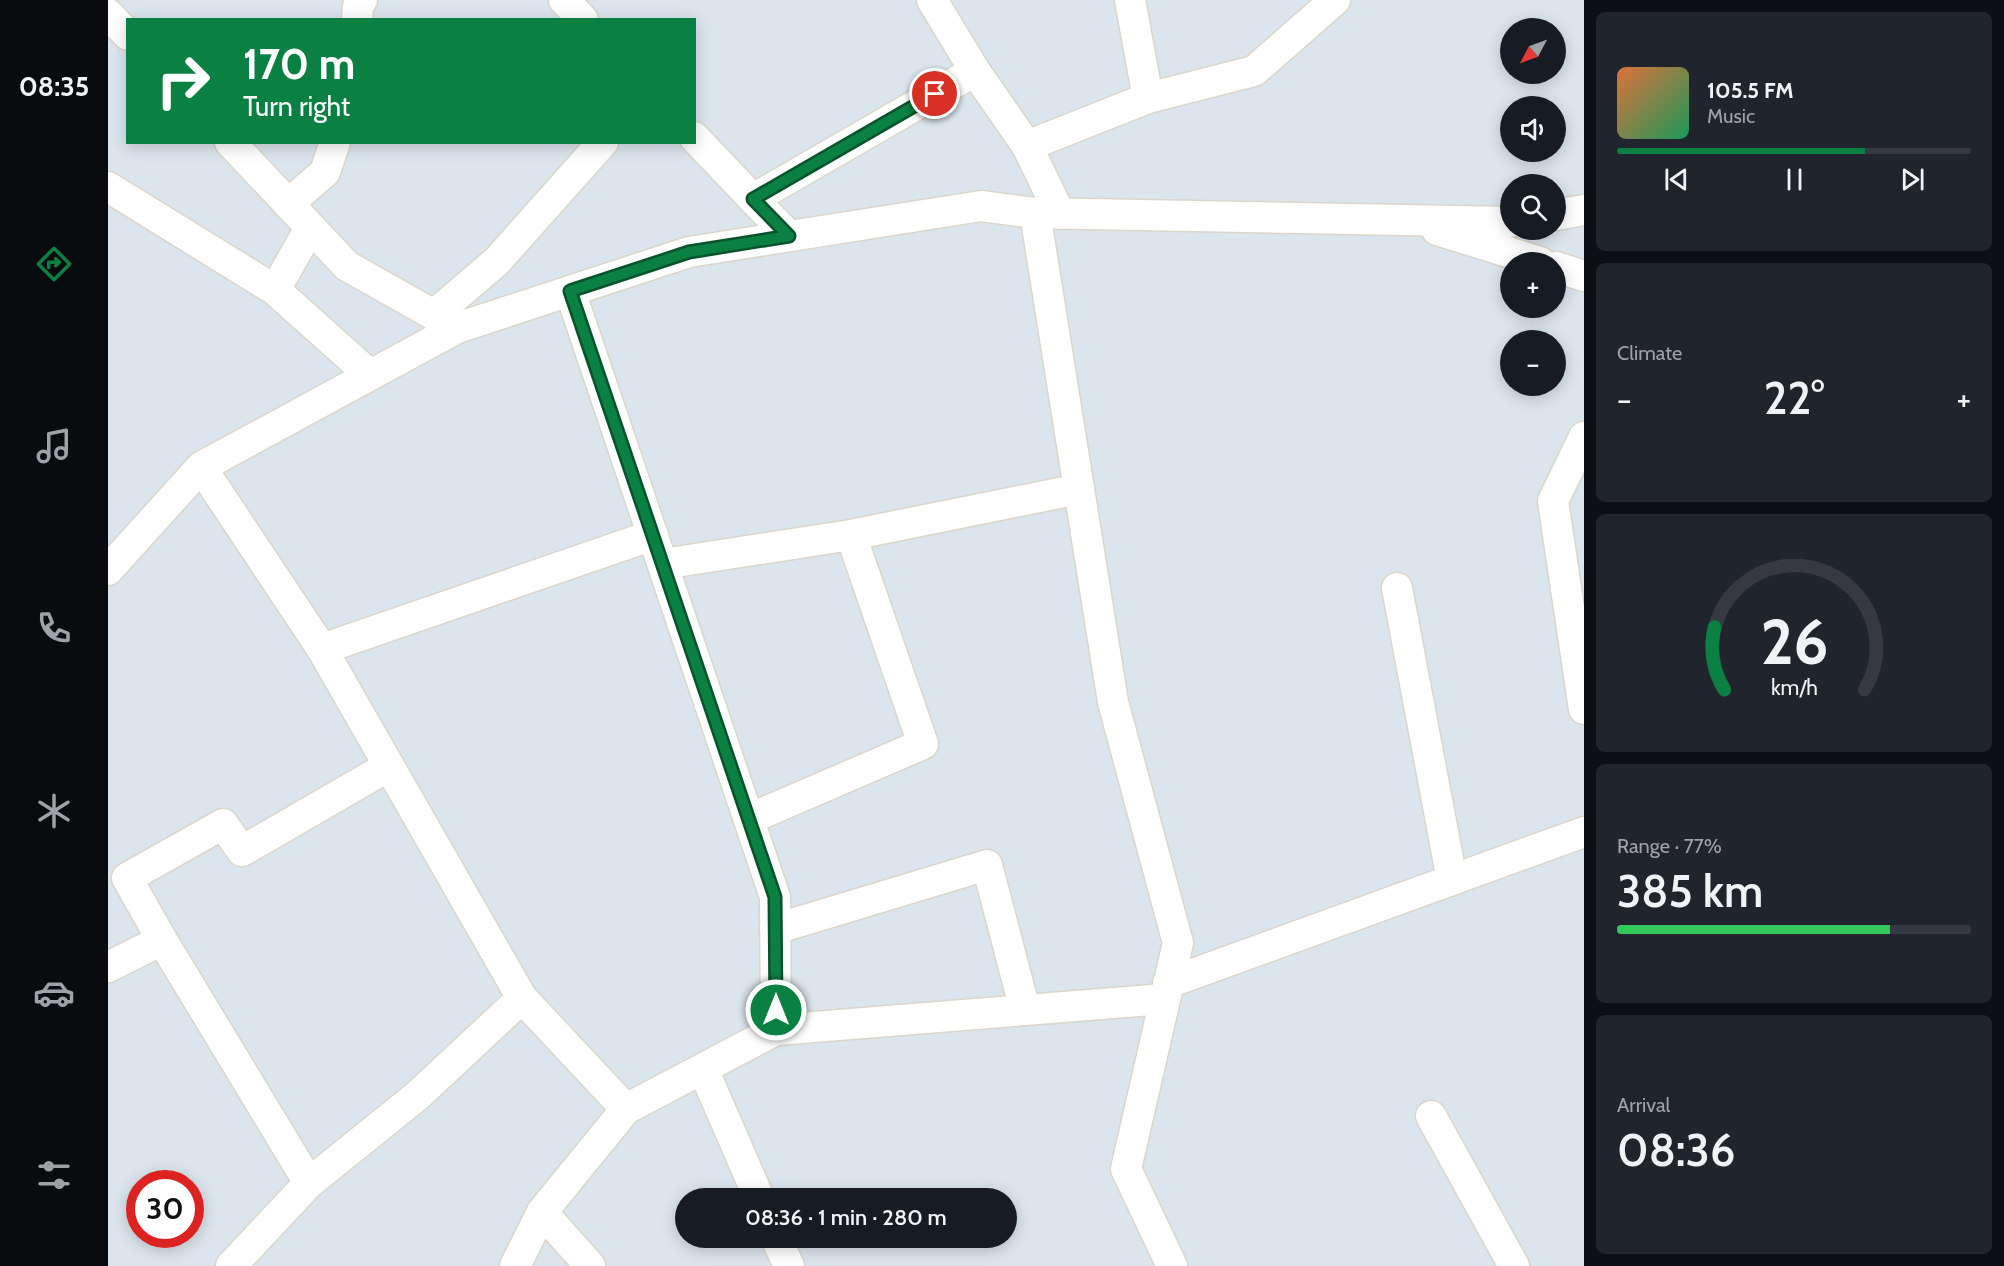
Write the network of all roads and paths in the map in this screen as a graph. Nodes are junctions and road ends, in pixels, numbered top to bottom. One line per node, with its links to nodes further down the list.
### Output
1 (362, 0): 7 (street)
2 (564, 0): 8 (street)
3 (932, 0): 10 (street)
4 (1130, 0): 11 (street)
5 (1335, 0): 11 (street)
6 (108, 14): 9 (street)
7 (357, 18)
8 (581, 18)
9 (126, 33)
10 (975, 71): 16 (street); 18 (street)
11 (1148, 98): 16 (street)
12 (696, 139): 18 (street)
13 (232, 144): 19 (street)
14 (334, 144): 19 (street)
15 (601, 144): 32 (street)
16 (1027, 146): 22 (street)
17 (108, 187): 30 (street)
18 (753, 199): 26 (street)
19 (288, 204): 25 (street)
20 (1584, 210): 21 (street)
21 (1566, 213)
22 (1047, 214): 23 (street); 26 (street); 36 (street)
23 (1405, 220): 24 (street); 27 (street)
24 (1500, 222)
25 (310, 228): 30 (street); 32 (street)
26 (789, 236): 31 (street)
27 (1508, 252)
28 (1566, 270): 29 (street)
29 (1584, 276)
30 (274, 290): 33 (street)
31 (570, 291): 32 (street); 37 (street)
32 (446, 322): 33 (street)
33 (370, 375): 35 (street)
34 (1584, 437): 43 (street)
35 (201, 467): 40 (street); 42 (street)
36 (1079, 489): 38 (street); 51 (street)
37 (653, 535): 39 (street); 42 (street)
38 (851, 535): 39 (street); 45 (street)
39 (663, 564): 45 (street)
40 (108, 570)
41 (1397, 588): 47 (street)
42 (322, 649): 44 (street)
43 (1584, 709)
44 (389, 766): 49 (street); 52 (street)
45 (749, 819): 48 (street)
46 (1584, 832): 47 (street)
47 (1452, 880): 51 (street)
48 (775, 928): 53 (street); 54 (street)
49 (162, 940): 50 (street); 58 (street)
50 (108, 967)
51 (1166, 991): 53 (street); 66 (street)
52 (522, 998): 56 (street); 58 (street)
53 (1025, 1010): 54 (street)
54 (776, 1030): 55 (street)
55 (703, 1069): 56 (street); 59 (street)
56 (626, 1109): 60 (street)
57 (1431, 1116): 67 (street)
58 (309, 1183): 62 (street)
59 (755, 1188)
60 (542, 1212): 63 (street); 64 (street)
61 (781, 1248): 65 (street)
62 (231, 1266)
63 (515, 1266)
64 (590, 1266)
65 (789, 1266)
66 (1172, 1266)
67 (1514, 1266)

